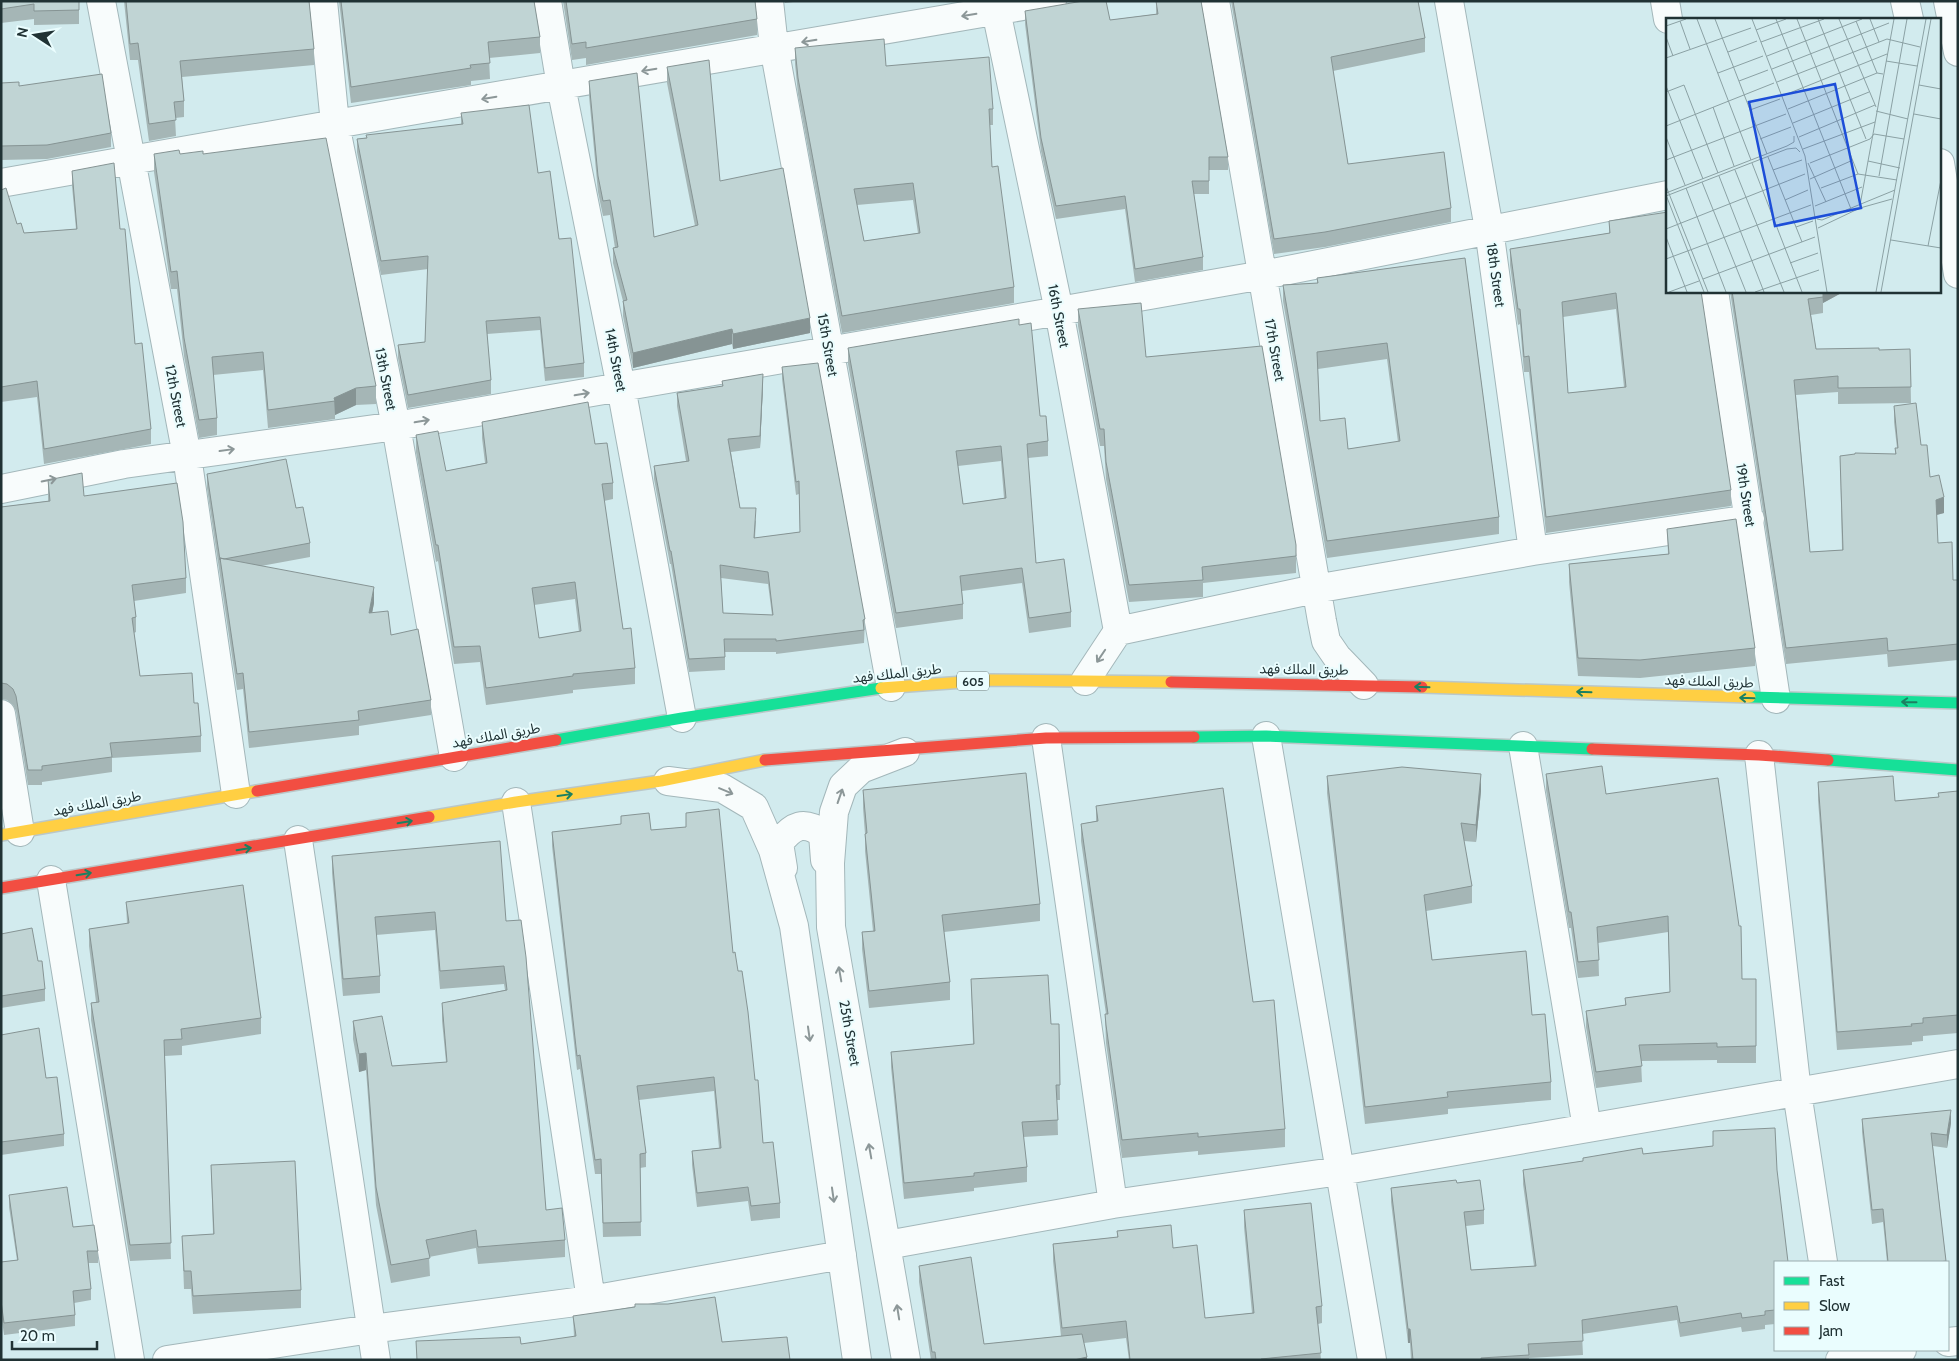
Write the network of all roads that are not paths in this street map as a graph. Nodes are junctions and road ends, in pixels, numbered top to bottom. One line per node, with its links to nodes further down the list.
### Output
1 (100, 1): 16 (street, 12th Street)
2 (323, 1): 15 (street, 13th Street)
3 (547, 1): 14 (street, 14th Street)
4 (769, 1): 12 (street, 15th Street)
5 (1052, 1): 10 (street)
6 (1216, 1): 22 (street, 17th Street)
7 (1449, 1): 20 (street, 18th Street)
8 (1664, 1): 11 (street)
9 (1948, 1): 13 (street)
10 (995, 6): 12 (street, one-way to 12); 24 (street, 16th Street)
11 (1668, 18)
12 (774, 47): 14 (street, one-way to 14); 25 (street, 15th Street)
13 (1958, 52)
14 (561, 86): 15 (street, one-way to 15); 26 (street, 14th Street)
15 (335, 124): 16 (street); 27 (street, 13th Street)
16 (132, 159): 18 (street); 28 (street, 12th Street)
17 (1942, 174): 21 (street)
18 (1, 183)
19 (1666, 195): 20 (street)
20 (1489, 229): 22 (street); 31 (street, 18th Street)
21 (1958, 274)
22 (1262, 275): 24 (street); 32 (street, 17th Street)
23 (1714, 292): 30 (street, 19th Street)
24 (1059, 311): 25 (street); 33 (street, 16th Street)
25 (829, 351): 26 (street); 36 (street, 15th Street)
26 (621, 387): 27 (street, one-way to 26); 40 (street, 14th Street)
27 (396, 426): 28 (street, one-way to 27); 46 (street, 13th Street)
28 (187, 456): 29 (street, one-way to 28); 49 (street, 12th Street)
29 (1, 489)
30 (1750, 519): 31 (street); 37 (street, 19th Street)
31 (1533, 551): 32 (street)
32 (1315, 589): 33 (street); 35 (street, 17th Street)
33 (1118, 631): 34 (street, one-way to 34)
34 (1085, 681): 35 (highway, طريق الملك فهد / 605); 36 (highway, طريق الملك فهد / 605)
35 (1364, 685): 37 (highway, طريق الملك فهد / 605, one-way to 35)
36 (891, 687): 40 (highway, طريق الملك فهد / 605)
37 (1776, 698): 38 (highway, طريق الملك فهد / 605, one-way to 37)
38 (1958, 703)
39 (1, 714): 51 (street)
40 (682, 718): 46 (highway, طريق الملك فهد / 605)
41 (1266, 736): 42 (highway); 43 (highway); 60 (street)
42 (1046, 738): 44 (highway); 61 (street)
43 (1523, 746): 45 (highway); 59 (street)
44 (914, 749): 48 (highway); 56 (street, 25th Street, one-way to 44)
45 (1759, 755): 47 (highway); 58 (street)
46 (454, 757): 49 (highway, طريق الملك فهد / 605)
47 (1958, 770)
48 (661, 780): 50 (highway, one-way to 48); 55 (street, one-way to 55)
49 (236, 794): 51 (highway, طريق الملك فهد / 605)
50 (516, 802): 52 (highway, one-way to 50); 65 (street)
51 (10, 833)
52 (298, 840): 53 (highway, one-way to 52); 66 (street)
53 (51, 880): 54 (highway); 68 (street)
54 (1, 888)
55 (794, 926): 56 (street); 63 (street, one-way to 63)
56 (831, 927): 62 (street, 25th Street, one-way to 56)
57 (1958, 1064): 58 (street)
58 (1797, 1092): 59 (street); 64 (street)
59 (1587, 1128): 60 (street)
60 (1340, 1171): 61 (street); 73 (street)
61 (1112, 1204): 62 (street)
62 (886, 1245): 72 (street, 25th Street, one-way to 62)
63 (842, 1255): 65 (street); 71 (street)
64 (1823, 1261)
65 (591, 1300): 66 (street)
66 (371, 1328): 69 (street); 70 (street)
67 (1896, 1351): 74 (street)
68 (130, 1360)
69 (167, 1360)
70 (376, 1360)
71 (857, 1360)
72 (906, 1360)
73 (1372, 1360)
74 (1839, 1360)

